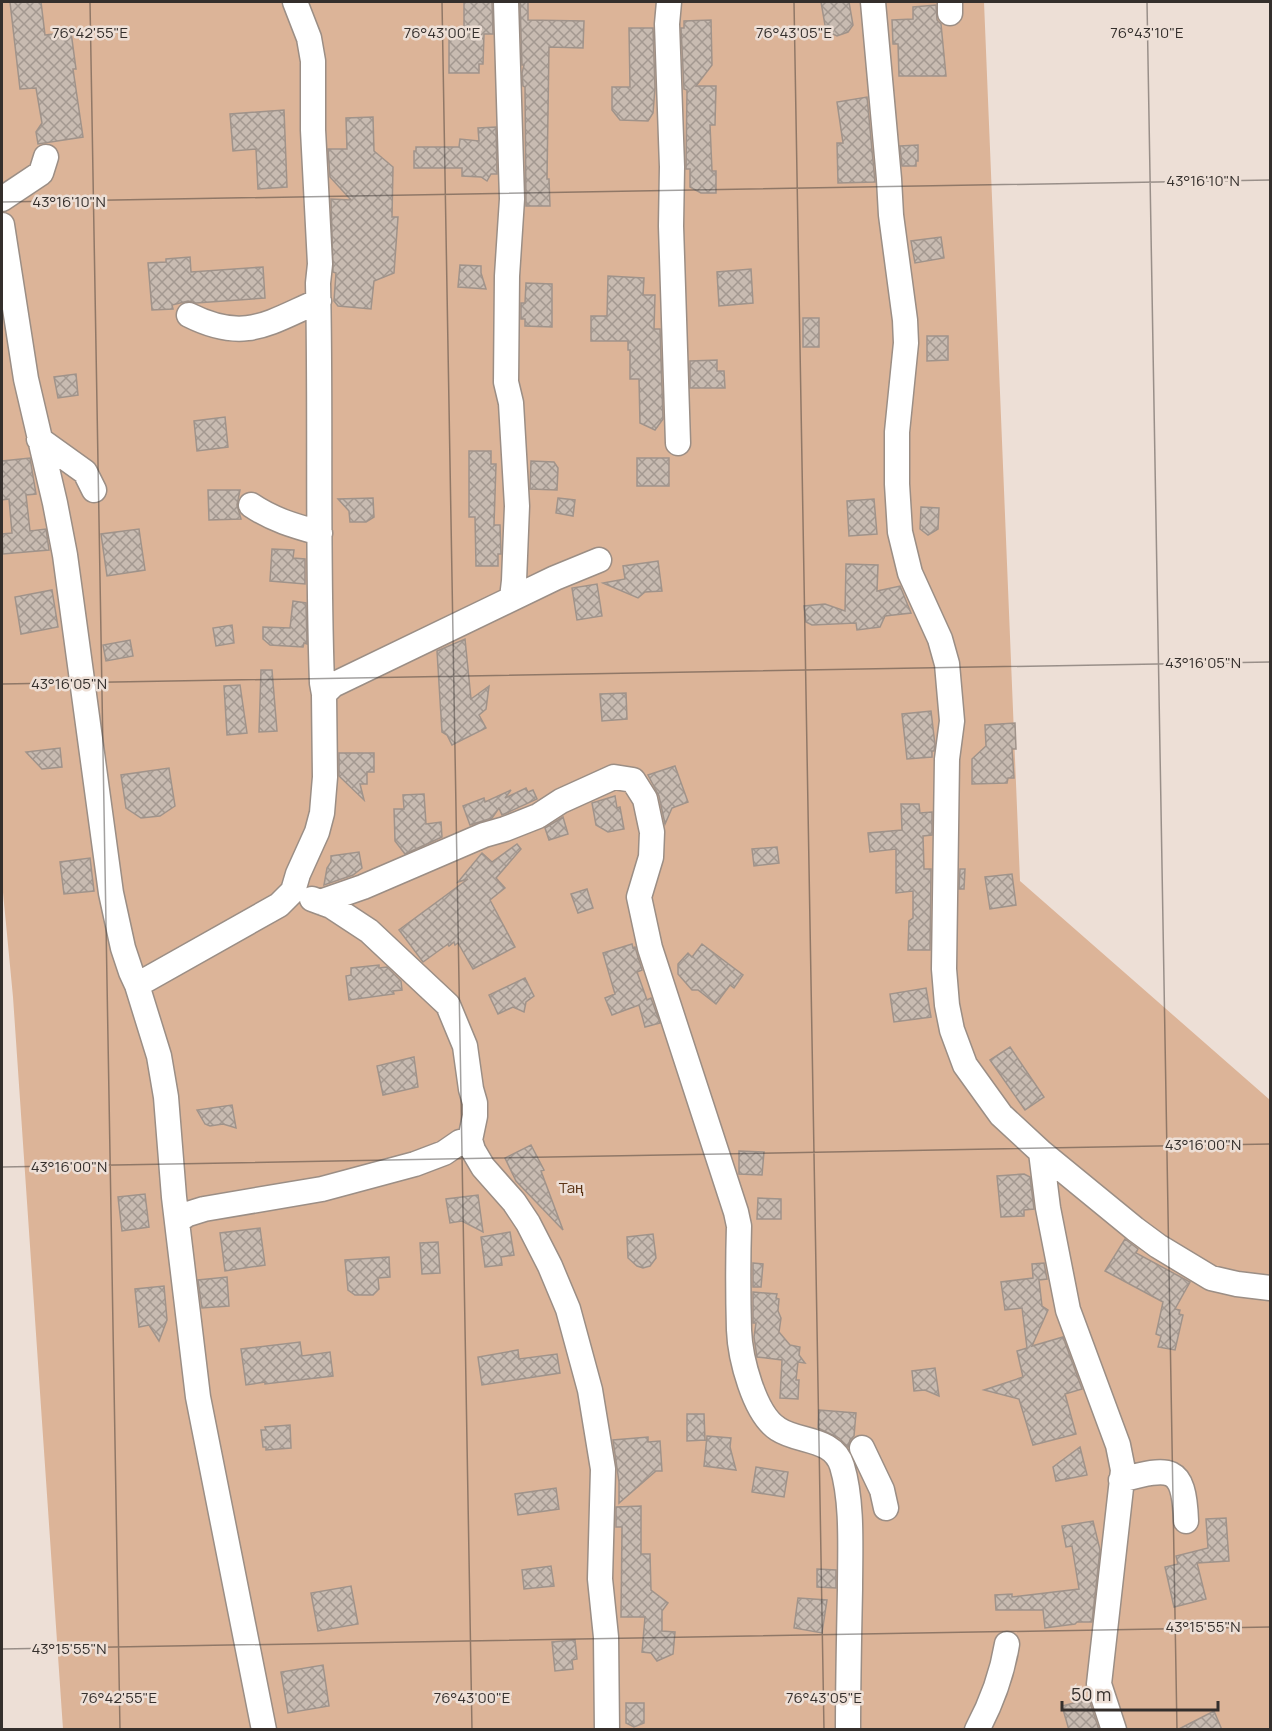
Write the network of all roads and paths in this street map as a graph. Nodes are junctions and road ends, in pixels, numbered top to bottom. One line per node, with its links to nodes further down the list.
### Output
1 (295, 2): 8 (street)
2 (506, 2): 16 (street)
3 (669, 2): 11 (street)
4 (873, 2): 22 (street)
5 (46, 157): 6 (street)
6 (2, 199)
7 (2, 225): 10 (street)
8 (319, 301): 9 (street); 14 (street)
9 (189, 315)
10 (39, 439): 12 (street); 20 (street)
11 (678, 443)
12 (94, 490)
13 (251, 505): 14 (street)
14 (320, 533): 17 (street)
15 (599, 560): 16 (street)
16 (512, 598): 17 (street)
17 (324, 694): 18 (street)
18 (293, 891): 19 (street); 20 (street)
19 (320, 902): 21 (street); 27 (street)
20 (138, 985): 23 (street)
21 (470, 1140): 23 (street); 31 (street)
22 (1041, 1152): 24 (street); 26 (street)
23 (177, 1221): 30 (street)
24 (1270, 1288)
25 (862, 1448): 27 (street)
26 (1121, 1480): 28 (street); 34 (street)
27 (848, 1505): 32 (street)
28 (1186, 1521)
29 (1007, 1644): 33 (street)
30 (264, 1730)
31 (607, 1730)
32 (848, 1730)
33 (977, 1730)
34 (1114, 1730)

